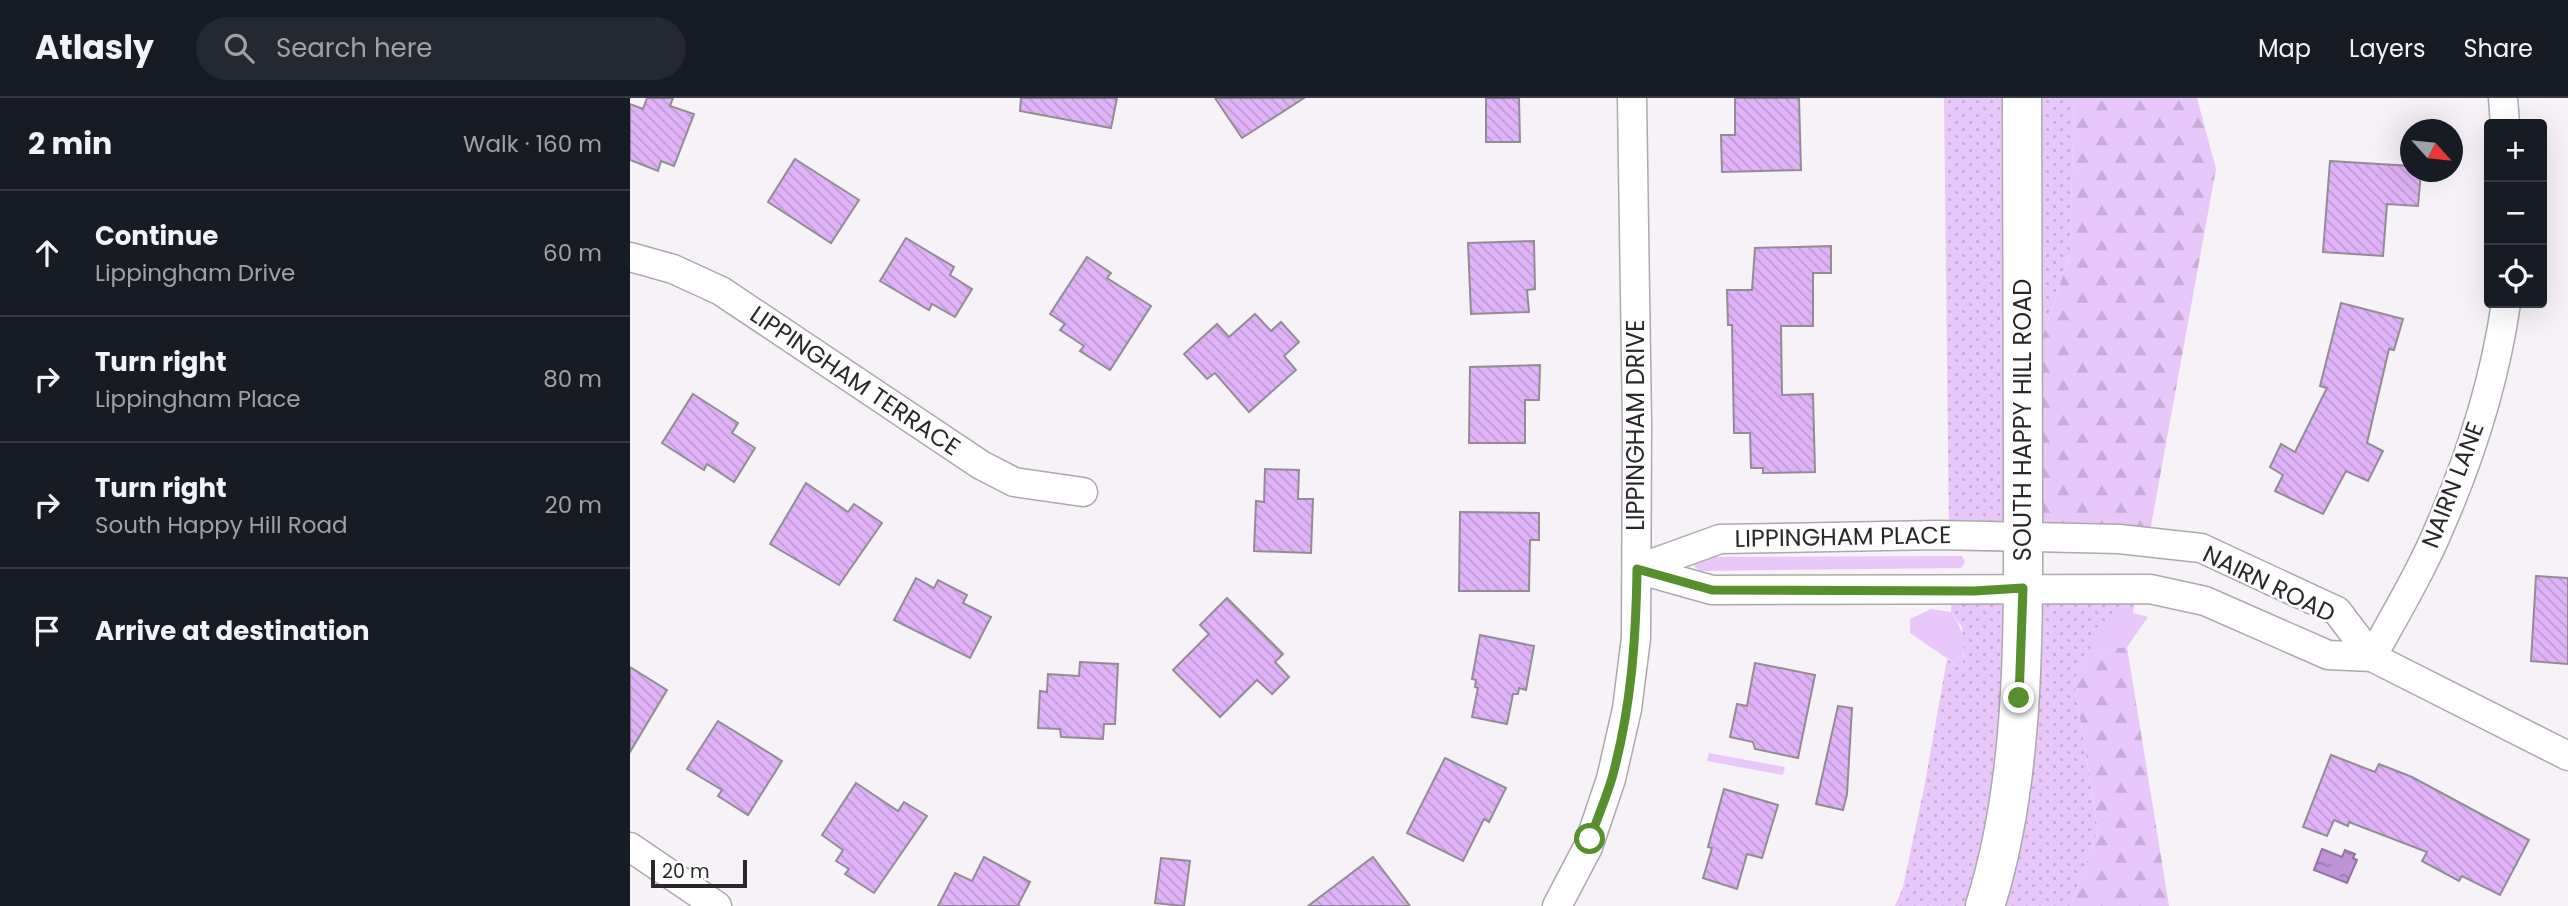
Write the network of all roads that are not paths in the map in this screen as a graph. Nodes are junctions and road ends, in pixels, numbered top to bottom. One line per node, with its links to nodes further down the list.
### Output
1 (1632, 98): 9 (street, LIPPINGHAM DRIVE)
2 (2022, 98): 8 (street, SOUTH HAPPY HILL ROAD)
3 (2502, 98): 4 (street)
4 (2504, 119)
5 (630, 257): 7 (street, LIPPINGHAM TERRACE)
6 (2505, 308): 11 (street, NAIRN LANE)
7 (1083, 492)
8 (2023, 537): 9 (street, LIPPINGHAM PLACE); 10 (street, SOUTH HAPPY HILL ROAD); 11 (street, NAIRN ROAD)
9 (1637, 569): 10 (street); 15 (street, LIPPINGHAM DRIVE)
10 (2023, 588): 11 (street, NAIRN ROAD); 16 (street, SOUTH HAPPY HILL ROAD)
11 (2372, 657): 12 (street, NAIRN ROAD)
12 (2568, 756)
13 (630, 847): 14 (street)
14 (717, 906)
15 (1557, 906)
16 (1985, 906)

